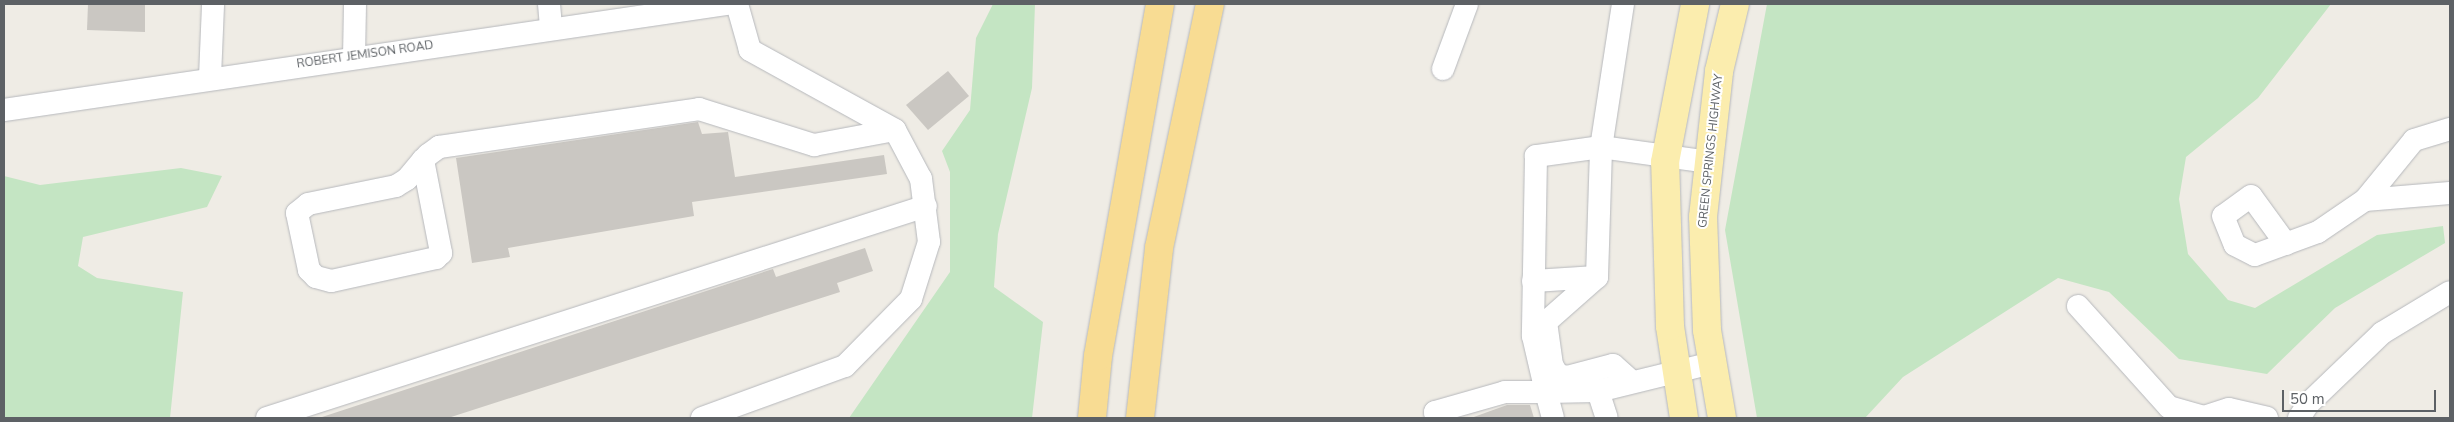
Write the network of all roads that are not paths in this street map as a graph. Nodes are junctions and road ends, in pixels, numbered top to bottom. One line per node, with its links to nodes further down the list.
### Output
1 (213, 4): 15 (street)
2 (355, 4): 13 (street)
3 (549, 4): 12 (street)
4 (727, 4): 12 (street, ROBERT JEMISON ROAD)
5 (737, 4): 18 (street)
6 (1160, 4): 39 (highway)
7 (1210, 4): 40 (highway)
8 (1467, 4): 14 (street)
9 (1623, 4): 19 (street)
10 (1695, 4): 20 (main road)
11 (1735, 4): 22 (main road, GREEN SPRINGS HIGHWAY)
12 (551, 29): 13 (street, ROBERT JEMISON ROAD)
13 (354, 57): 15 (street, ROBERT JEMISON ROAD)
14 (1443, 69)
15 (210, 78): 16 (street, ROBERT JEMISON ROAD)
16 (4, 110)
17 (2450, 129): 24 (street)
18 (895, 130): 21 (street); 25 (street)
19 (1601, 147): 20 (street); 27 (street); 28 (street)
20 (1666, 156): 22 (street); 32 (main road)
21 (423, 160): 21 (street)
22 (1708, 162): 31 (main road, GREEN SPRINGS HIGHWAY)
23 (2450, 193): 24 (street)
24 (2365, 200): 26 (street)
25 (926, 206): 37 (street); 38 (street)
26 (2286, 244)
27 (1597, 277): 28 (street); 33 (street)
28 (1532, 281): 35 (street)
29 (2450, 292): 47 (street)
30 (2078, 306): 36 (street)
31 (1712, 363): 32 (street); 45 (main road, GREEN SPRINGS HIGHWAY)
32 (1676, 368): 33 (street); 44 (main road)
33 (1631, 381): 34 (street)
34 (1598, 391): 35 (street); 43 (street)
35 (1546, 392): 41 (street); 42 (street)
36 (2201, 417): 46 (street)
37 (267, 418)
38 (702, 418)
39 (1092, 418)
40 (1140, 418)
41 (1436, 418)
42 (1554, 418)
43 (1607, 418)
44 (1684, 418)
45 (1722, 418)
46 (2267, 418)
47 (2299, 418)

